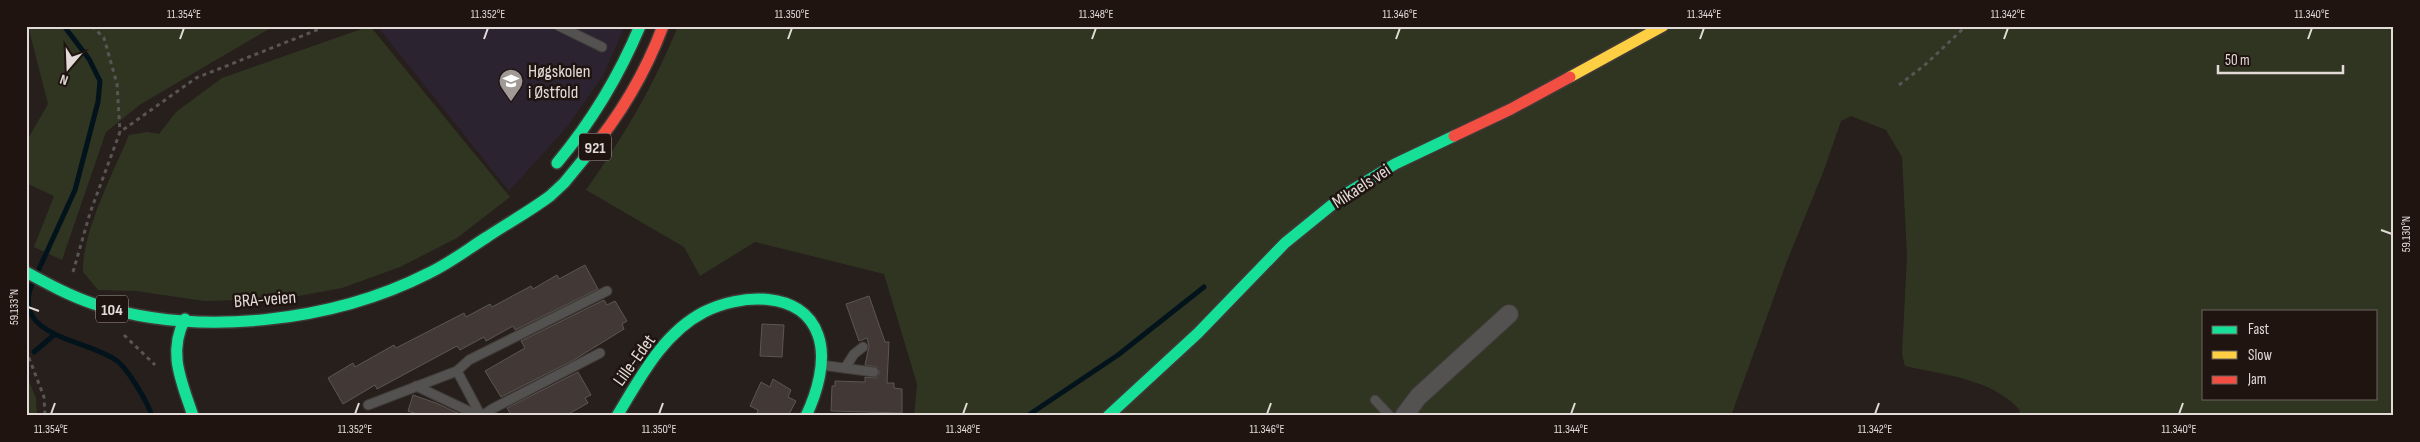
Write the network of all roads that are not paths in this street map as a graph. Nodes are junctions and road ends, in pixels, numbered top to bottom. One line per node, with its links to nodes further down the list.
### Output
1 (558, 26): 5 (lane)
2 (640, 26): 6 (main road, 921)
3 (663, 26): 8 (main road, BRA-veien / 921)
4 (1664, 26): 29 (main road, Mikaels vei)
5 (602, 47)
6 (548, 174)
7 (523, 201): 8 (main road, BRA-veien / 921)
8 (495, 231): 12 (main road, BRA-veien / 921)
9 (27, 272): 12 (main road, BRA-veien / 104)
10 (607, 291): 18 (lane)
11 (1509, 314): 31 (street)
12 (185, 319): 13 (main road); 23 (main road)
13 (191, 332)
14 (863, 347): 17 (lane)
15 (600, 353): 26 (lane)
16 (821, 365): 17 (lane); 27 (main road, Lille-Edet); 28 (main road, Lille-Edet)
17 (845, 368): 19 (lane)
18 (457, 371): 21 (lane); 26 (lane)
19 (874, 372)
20 (194, 381): 23 (main road)
21 (416, 386): 24 (lane); 26 (lane)
22 (1375, 400): 30 (lane)
23 (191, 403): 25 (main road)
24 (368, 405)
25 (193, 416)
26 (481, 416)
27 (617, 416)
28 (806, 416)
29 (1108, 416)
30 (1390, 416)
31 (1404, 416)

